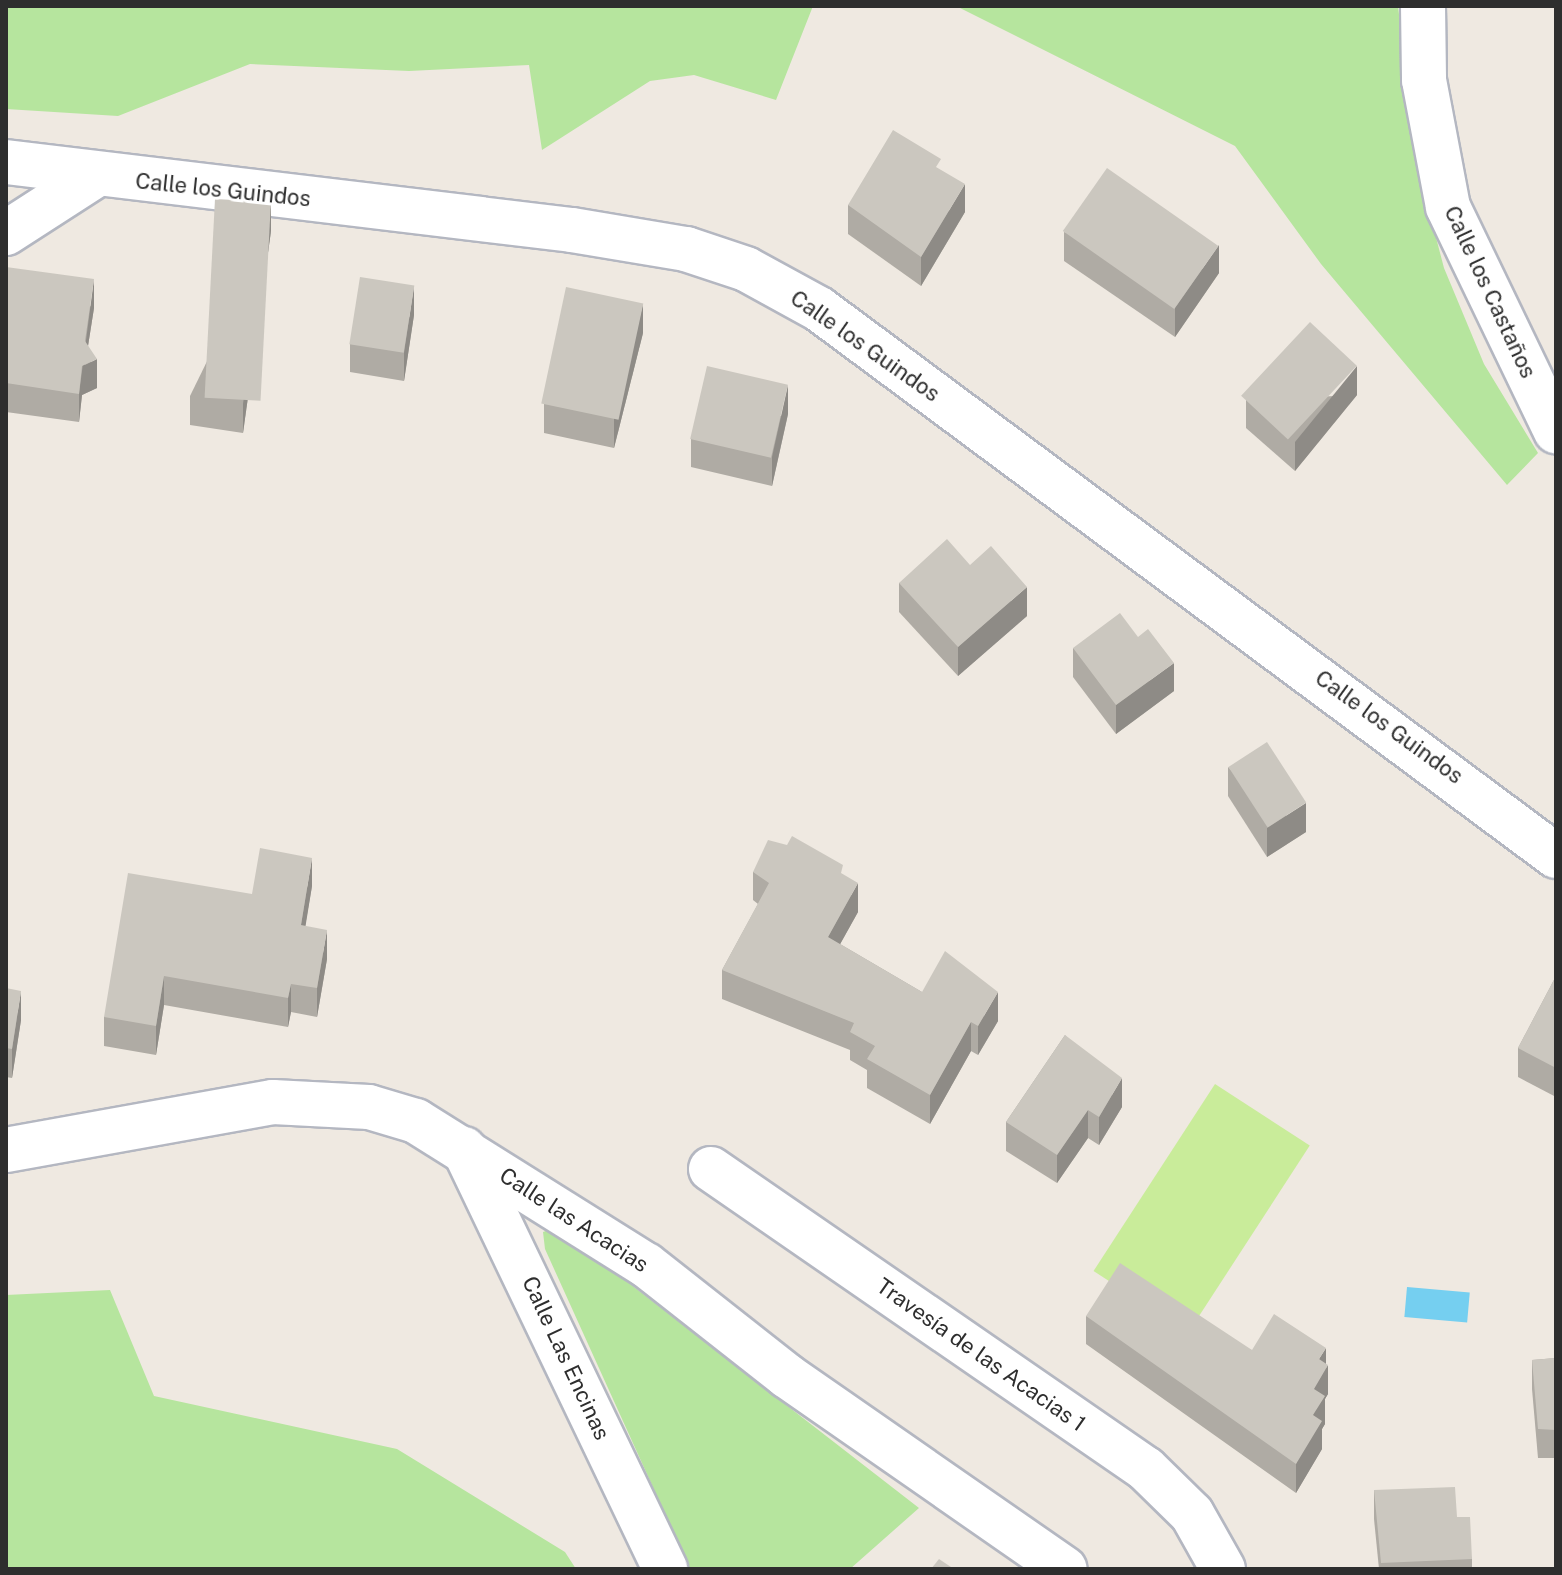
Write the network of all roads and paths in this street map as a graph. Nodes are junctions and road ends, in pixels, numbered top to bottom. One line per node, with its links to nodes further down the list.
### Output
1 (1423, 6): 5 (street, Calle los Castaños)
2 (6, 162): 3 (street, Calle los Guindos)
3 (96, 175): 4 (street); 6 (street, Calle los Guindos)
4 (6, 233)
5 (1556, 431)
6 (1507, 814): 7 (street, Calle los Guindos); 8 (street, Calle los Guindos)
7 (1556, 829)
8 (1556, 856)
9 (464, 1148): 10 (street, Calle las Acacias); 12 (street, Calle Las Encinas); 13 (street, Calle las Acacias)
10 (6, 1150)
11 (711, 1169): 14 (street, Travesía de las Acacias 1)
12 (665, 1569)
13 (1065, 1569)
14 (1223, 1569)

